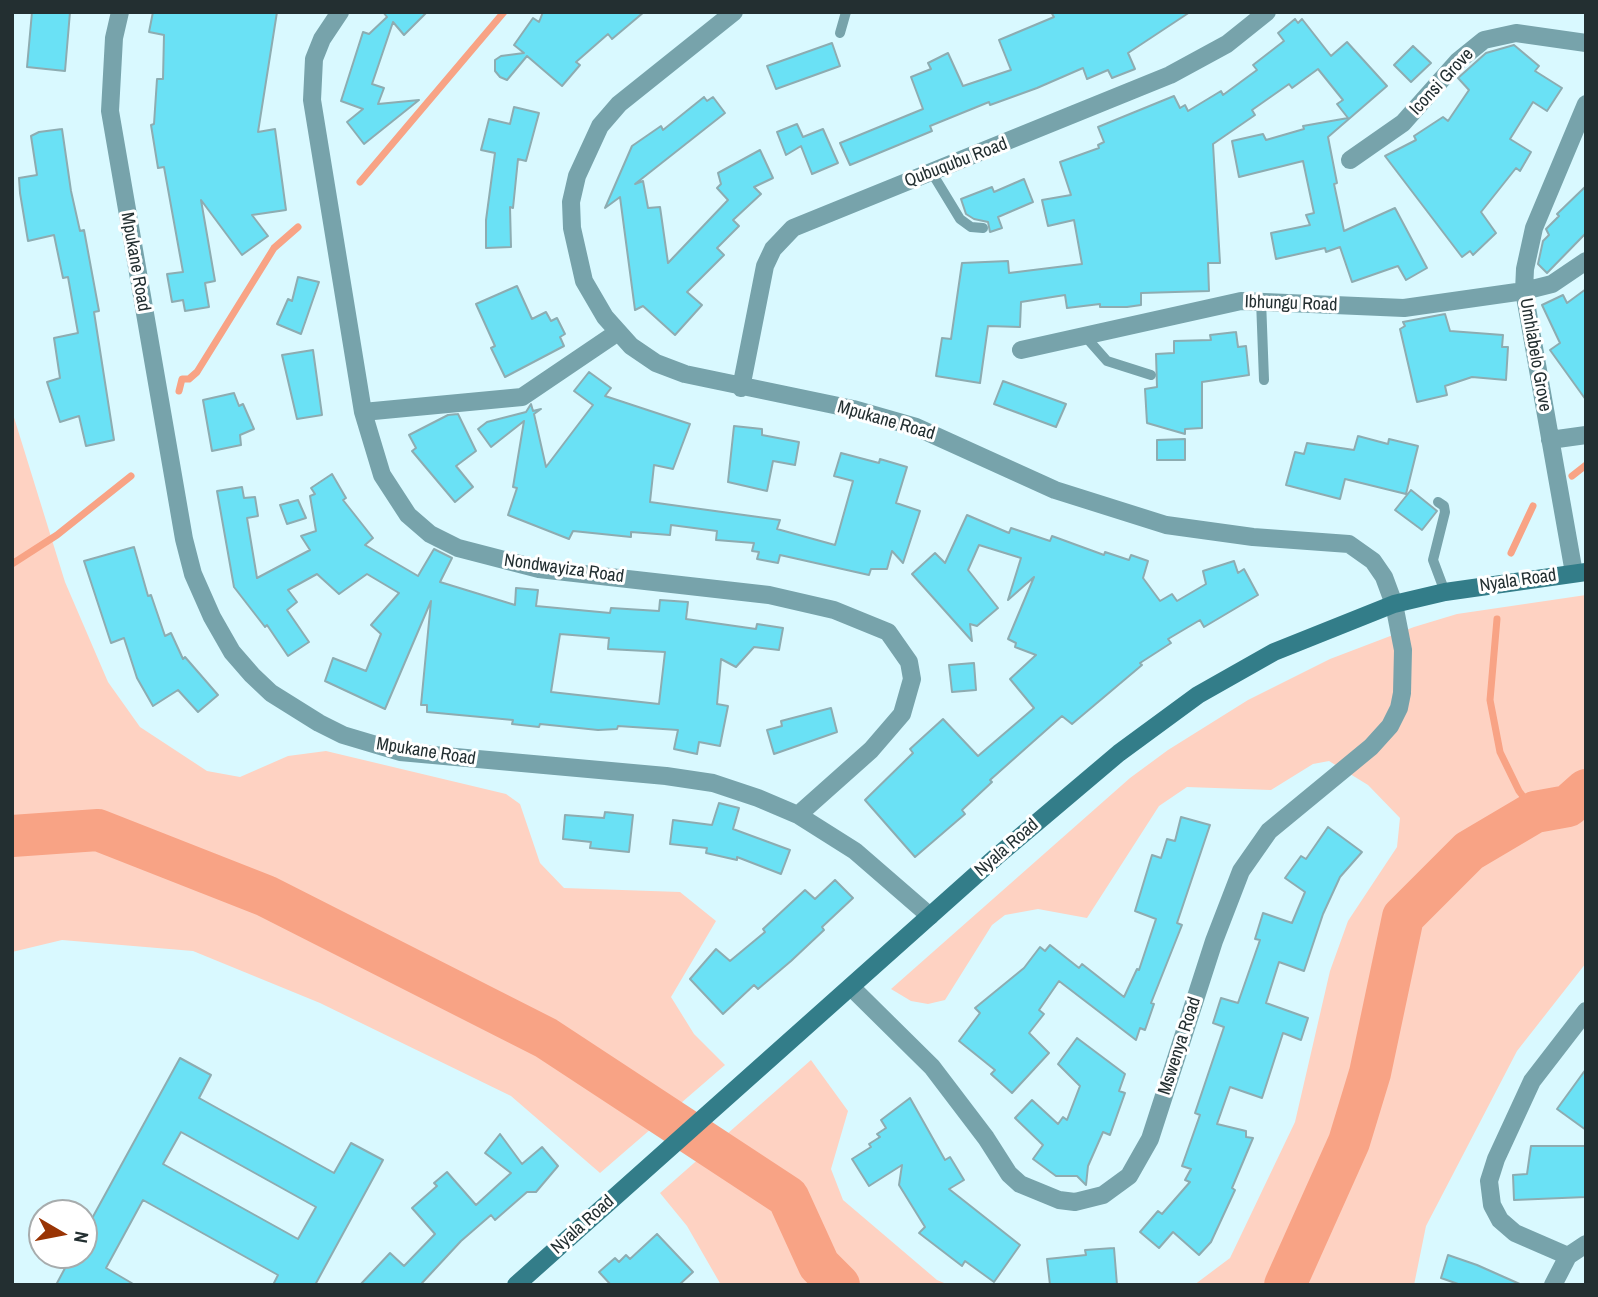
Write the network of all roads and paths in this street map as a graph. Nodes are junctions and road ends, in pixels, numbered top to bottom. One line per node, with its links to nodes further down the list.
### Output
1 (120, 12): 28 (street, Mpukane Road)
2 (340, 12): 21 (street, Nondwayiza Road)
3 (734, 12): 15 (street, Mpukane Road)
4 (846, 12): 6 (lane)
5 (1267, 12): 10 (street, Qubuqubu Road)
6 (840, 33)
7 (1586, 43): 9 (street, Iconsi Grove)
8 (1586, 103): 13 (street, Umhlabelo Grove)
9 (1350, 160)
10 (932, 173): 11 (lane); 20 (street, Qubuqubu Road)
11 (983, 228)
12 (1586, 261): 13 (street, Ibhungu Road)
13 (1524, 291): 14 (street, Ibhungu Road); 23 (street, Umhlabelo Grove)
14 (1261, 300): 16 (street, Ibhungu Road); 19 (lane)
15 (618, 332): 20 (street, Mpukane Road); 21 (street)
16 (1084, 335): 17 (street, Ibhungu Road); 18 (lane)
17 (1021, 350)
18 (1151, 375)
19 (1264, 380)
20 (741, 388): 27 (street, Mpukane Road)
21 (363, 412): 28 (street, Nondwayiza Road)
22 (1586, 435): 23 (street)
23 (1550, 440): 25 (street, Umhlabelo Grove)
24 (1437, 502): 26 (lane)
25 (1580, 573): 26 (street, Nyala Road)
26 (1445, 592): 27 (street, Nyala Road)
27 (1394, 604): 29 (street, Nyala Road); 30 (street, Mswenya Road)
28 (798, 815): 29 (street, Mpukane Road)
29 (930, 916): 30 (street, Nyala Road)
30 (851, 987): 34 (street, Nyala Road)
31 (1586, 1011): 33 (street)
32 (1586, 1244): 33 (street)
33 (1569, 1256): 35 (street)
34 (516, 1285)
35 (1553, 1285)

